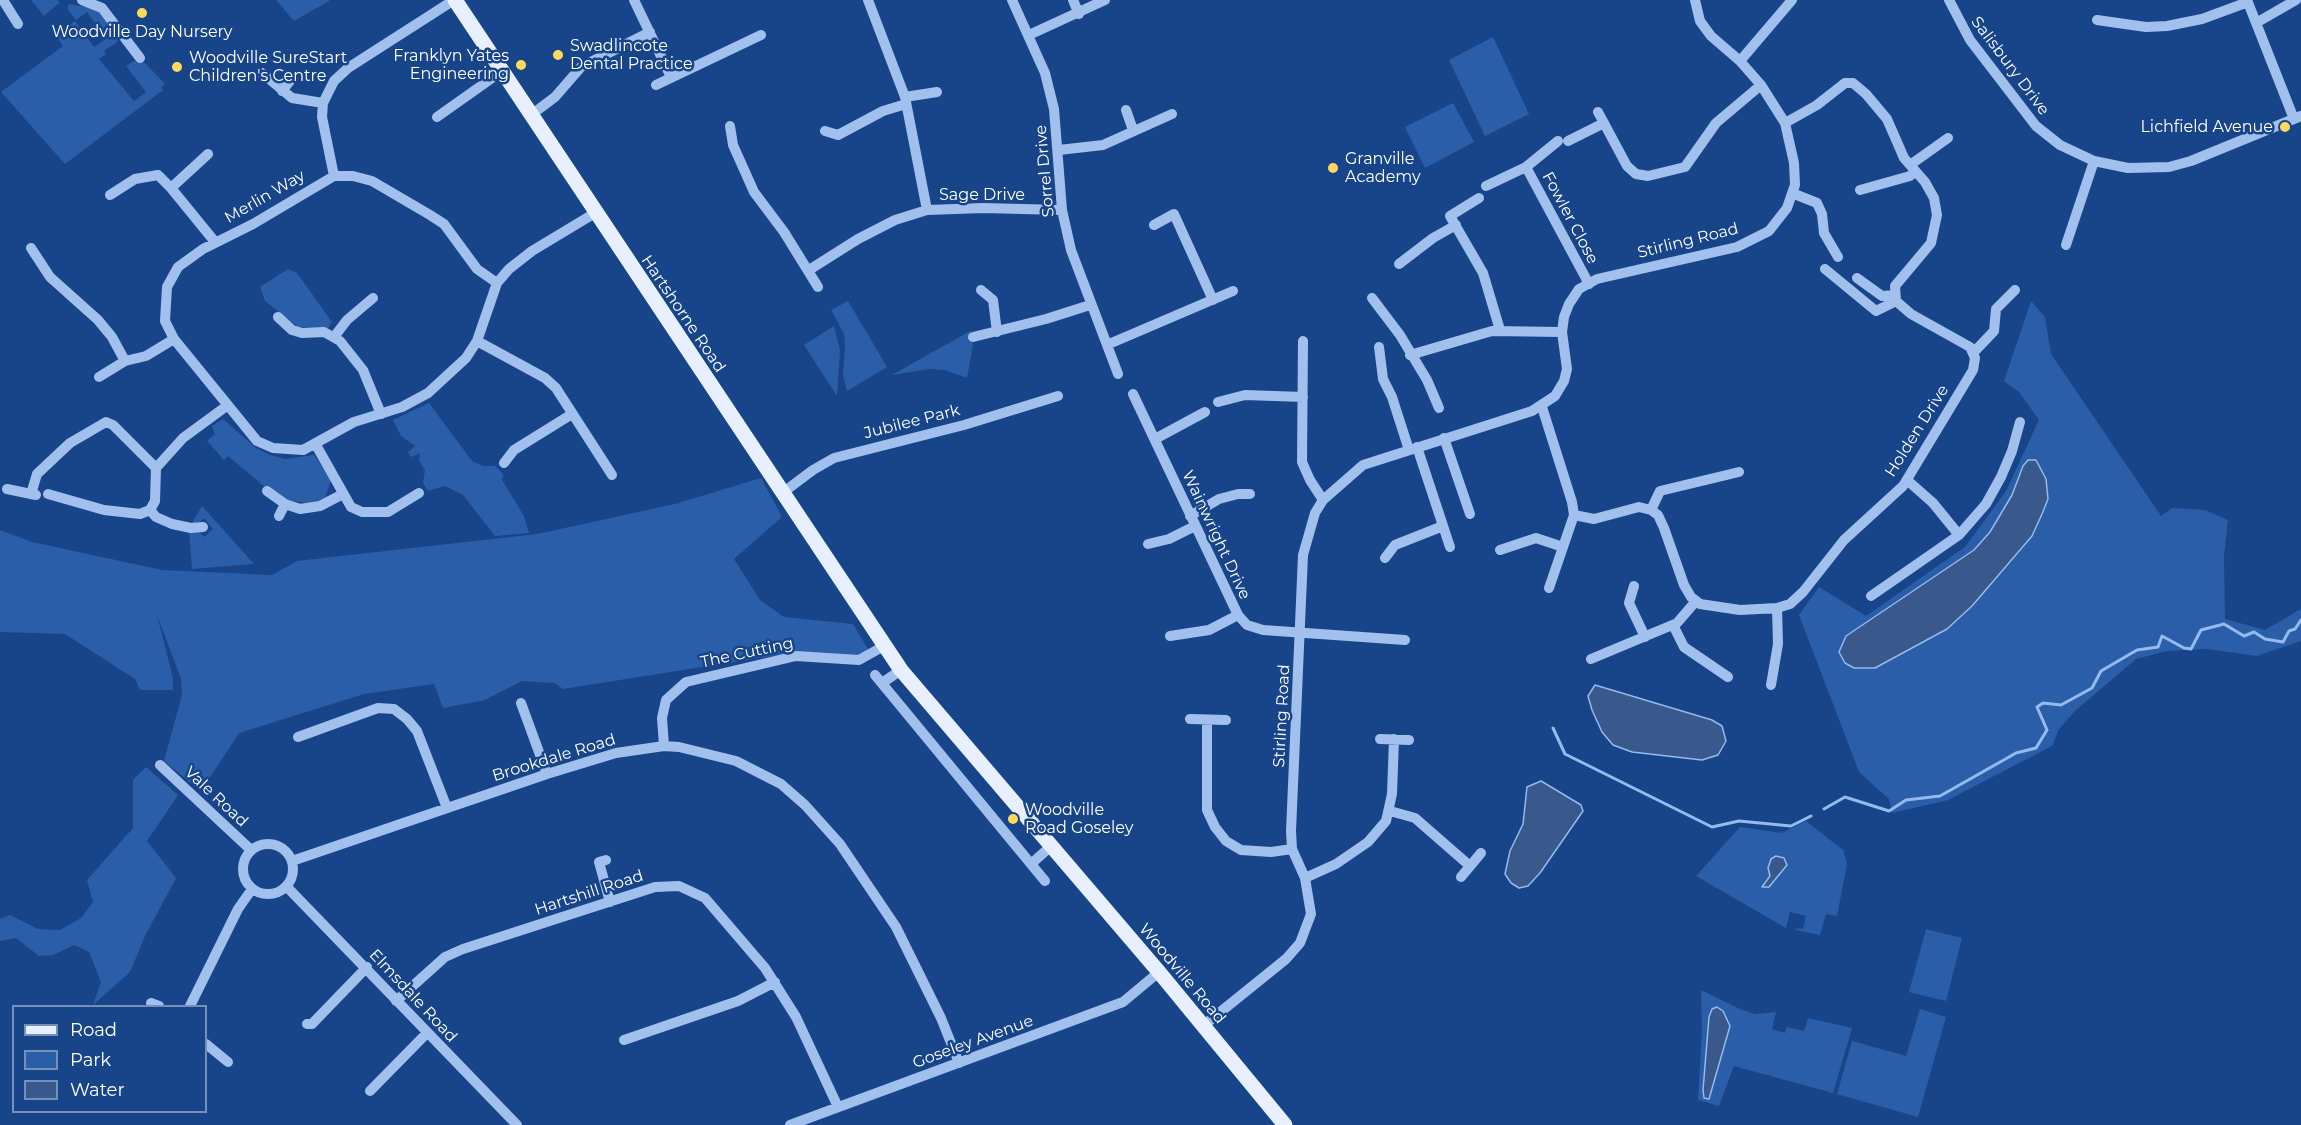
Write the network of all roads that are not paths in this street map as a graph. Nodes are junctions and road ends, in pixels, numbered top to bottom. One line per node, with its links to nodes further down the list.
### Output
1 (3, 0): 17 (street)
2 (82, 0): 21 (street)
3 (455, 0): 23 (main road, Hartshorne Road); 32 (street)
4 (634, 0): 18 (street)
5 (868, 0): 31 (street)
6 (1012, 0): 20 (street, Sorrel Drive)
7 (1073, 0): 14 (street)
8 (1105, 0): 14 (street)
9 (1695, 0): 22 (street, Stirling Road)
10 (1792, 0): 22 (street)
11 (1949, 0): 49 (street, Salisbury Drive)
12 (2296, 0): 16 (street)
13 (2247, 1): 15 (street); 16 (street)
14 (1079, 14): 20 (street)
15 (2097, 20)
16 (2256, 22): 38 (street)
17 (18, 24)
18 (650, 32): 25 (street); 36 (street)
19 (760, 35): 25 (street)
20 (1029, 35): 47 (street, Sorrel Drive)
21 (140, 58)
22 (1740, 61): 28 (street, Stirling Road)
23 (502, 71): 36 (main road, Hartshorne Road); 37 (street)
24 (262, 73): 29 (street)
25 (671, 77): 27 (street)
26 (290, 81): 29 (street)
27 (656, 85)
28 (1761, 85): 39 (street); 40 (street, Stirling Road)
29 (282, 92): 32 (street)
30 (938, 92): 31 (street)
31 (905, 101): 43 (street); 59 (street)
32 (323, 103): 52 (street)
33 (1126, 110): 42 (street)
34 (1598, 112): 39 (street)
35 (1172, 114): 42 (street)
36 (531, 115): 61 (main road, Hartshorne Road)
37 (437, 117)
38 (2298, 117): 49 (street, Salisbury Drive)
39 (1604, 123): 50 (street, Fowler Close)
40 (1785, 123): 51 (street); 56 (street, Stirling Road)
41 (730, 126): 45 (street)
42 (1133, 130): 47 (street)
43 (825, 131)
44 (1948, 138): 51 (street)
45 (733, 146): 46 (street); 70 (street)
46 (721, 149)
47 (1059, 150): 60 (street, Sorrel Drive)
48 (208, 154): 54 (street)
49 (2094, 161): 65 (street)
50 (1526, 167): 53 (street, Fowler Close); 73 (street, Fowler Close)
51 (1912, 168): 55 (street); 80 (street)
52 (334, 176): 64 (street, Merlin Way); 72 (street)
53 (1485, 186)
54 (171, 188): 57 (street); 64 (street)
55 (1860, 190)
56 (1792, 193): 67 (street); 73 (street, Stirling Road)
57 (110, 195)
58 (1479, 198): 63 (street)
59 (927, 210): 60 (street, Sage Drive); 70 (street, Sage Drive)
60 (1062, 210): 82 (street, Sorrel Drive)
61 (596, 213): 72 (street); 126 (main road, Hartshorne Road)
62 (1154, 225): 81 (street)
63 (1456, 225): 68 (street); 84 (street)
64 (215, 242): 89 (street, Merlin Way)
65 (2066, 245)
66 (31, 248): 96 (street)
67 (1838, 257)
68 (1399, 264)
69 (1825, 269): 80 (street)
70 (809, 270): 74 (street)
71 (1857, 278): 80 (street)
72 (496, 283): 90 (street)
73 (1588, 284): 86 (street, Stirling Road)
74 (818, 287)
75 (981, 290): 85 (street)
76 (2015, 290): 94 (street, Holden Drive)
77 (1233, 291): 81 (street)
78 (373, 298): 88 (street)
79 (1372, 298): 95 (street)
80 (1895, 298): 94 (street)
81 (1213, 300): 92 (street)
82 (1090, 305): 85 (street); 92 (street, Sorrel Drive)
83 (278, 317): 88 (street)
84 (1500, 330): 86 (street); 95 (street)
85 (998, 332): 87 (street)
86 (1562, 332): 104 (street, Stirling Road)
87 (973, 336)
88 (334, 337): 107 (street)
89 (174, 339): 96 (street); 103 (street, Merlin Way)
90 (477, 341): 107 (street); 108 (street)
91 (1303, 341): 101 (street)
92 (1109, 344): 97 (street, Sorrel Drive)
93 (1379, 347): 113 (street)
94 (1974, 351): 120 (street, Holden Drive)
95 (1410, 355): 105 (street)
96 (125, 361): 98 (street)
97 (1118, 374)
98 (99, 377)
99 (1132, 394): 111 (street, Wainwright Drive)
100 (1058, 396): 126 (street, Jubilee Park)
101 (1303, 397): 102 (street); 128 (street)
102 (1218, 402)
103 (228, 405): 112 (street, Merlin Way); 117 (street)
104 (1542, 406): 110 (street, Stirling Road); 133 (street)
105 (1439, 408)
106 (1205, 412): 111 (street)
107 (381, 414): 112 (street)
108 (572, 414): 114 (street); 115 (street)
109 (2020, 422): 138 (street)
110 (1444, 438): 113 (street, Stirling Road); 132 (street)
111 (1155, 439): 135 (street, Wainwright Drive)
112 (316, 445): 125 (street)
113 (1413, 448): 128 (street, Stirling Road); 136 (street)
114 (601, 460): 116 (street); 119 (street)
115 (504, 463)
116 (590, 467)
117 (156, 468): 124 (street); 130 (street)
118 (1739, 472): 131 (street)
119 (612, 475)
120 (1907, 480): 138 (street); 148 (street, Holden Drive)
121 (7, 489): 124 (street)
122 (267, 491): 129 (street)
123 (419, 493): 125 (street)
124 (39, 494): 130 (street)
125 (344, 494): 129 (street)
126 (781, 494): 155 (main road, Hartshorne Road)
127 (1250, 494): 135 (street)
128 (1323, 500): 151 (street, Stirling Road)
129 (285, 504): 134 (street)
130 (150, 510): 137 (street)
131 (1651, 510): 133 (street); 147 (street)
132 (1470, 514)
133 (1574, 515): 141 (street)
134 (279, 516)
135 (1193, 521): 139 (street); 149 (street, Wainwright Drive)
136 (1443, 526): 140 (street); 143 (street)
137 (203, 527)
138 (1959, 535): 146 (street)
139 (1148, 544)
140 (1450, 547)
141 (1563, 547): 142 (street); 145 (street)
142 (1500, 550)
143 (1385, 558)
144 (1634, 586): 153 (street)
145 (1549, 588)
146 (1871, 596)
147 (1696, 601): 148 (street, Holden Drive); 150 (street)
148 (1778, 608): 159 (street)
149 (1238, 615): 151 (street, Wainwright Drive); 152 (street)
150 (1673, 626): 153 (street); 158 (street)
151 (1301, 633): 154 (street, Wainwright Drive); 174 (street, Stirling Road)
152 (1170, 636)
153 (1645, 637): 156 (street)
154 (1405, 640)
155 (884, 646): 157 (main road, Woodville Road); 168 (street, The Cutting)
156 (1591, 659)
157 (901, 670): 173 (main road, Woodville Road); 179 (street)
158 (1728, 676)
159 (1771, 685)
160 (521, 703): 170 (street)
161 (1190, 719): 162 (street)
162 (1207, 720): 163 (street); 174 (street)
163 (1226, 720)
164 (297, 737): 171 (street)
165 (1380, 739): 166 (street)
166 (1394, 739): 167 (street); 172 (street)
167 (1409, 740)
168 (664, 746): 170 (street, Brookdale Road); 198 (street, Brookdale Road)
169 (160, 765): 175 (street, Vale Road)
170 (547, 774): 171 (street, Brookdale Road)
171 (447, 808): 178 (street, Brookdale Road)
172 (1390, 811): 180 (street); 182 (street)
173 (1050, 847): 179 (street); 188 (main road, Woodville Road)
174 (1292, 849): 182 (street, Stirling Road)
175 (251, 850): 178 (street); 185 (street)
176 (1481, 853): 180 (street)
177 (606, 860): 186 (street)
178 (292, 861): 184 (street)
179 (1031, 864): 183 (street)
180 (1470, 866): 181 (street)
181 (1461, 877)
182 (1305, 878): 193 (street, Stirling Road)
183 (1045, 881)
184 (287, 887): 185 (street); 187 (street, Elmsdale Road)
185 (252, 889): 191 (street)
186 (610, 902): 189 (street, Hartshill Road); 190 (street, Hartshill Road)
187 (366, 967): 190 (street, Elmsdale Road); 192 (street)
188 (1159, 972): 193 (main road, Woodville Road); 198 (street, Goseley Avenue)
189 (775, 982): 195 (street); 200 (street, Hartshill Road)
190 (396, 1001): 194 (street, Elmsdale Road)
191 (190, 1005)
192 (307, 1024)
193 (1203, 1026): 203 (main road, Woodville Road)
194 (426, 1034): 199 (street); 201 (street, Elmsdale Road)
195 (624, 1040)
196 (207, 1045): 197 (street)
197 (228, 1062)
198 (959, 1063): 200 (street, Goseley Avenue)
199 (370, 1091)
200 (838, 1107): 202 (street, Goseley Avenue)
201 (517, 1125)
202 (790, 1125)
203 (1285, 1125)

